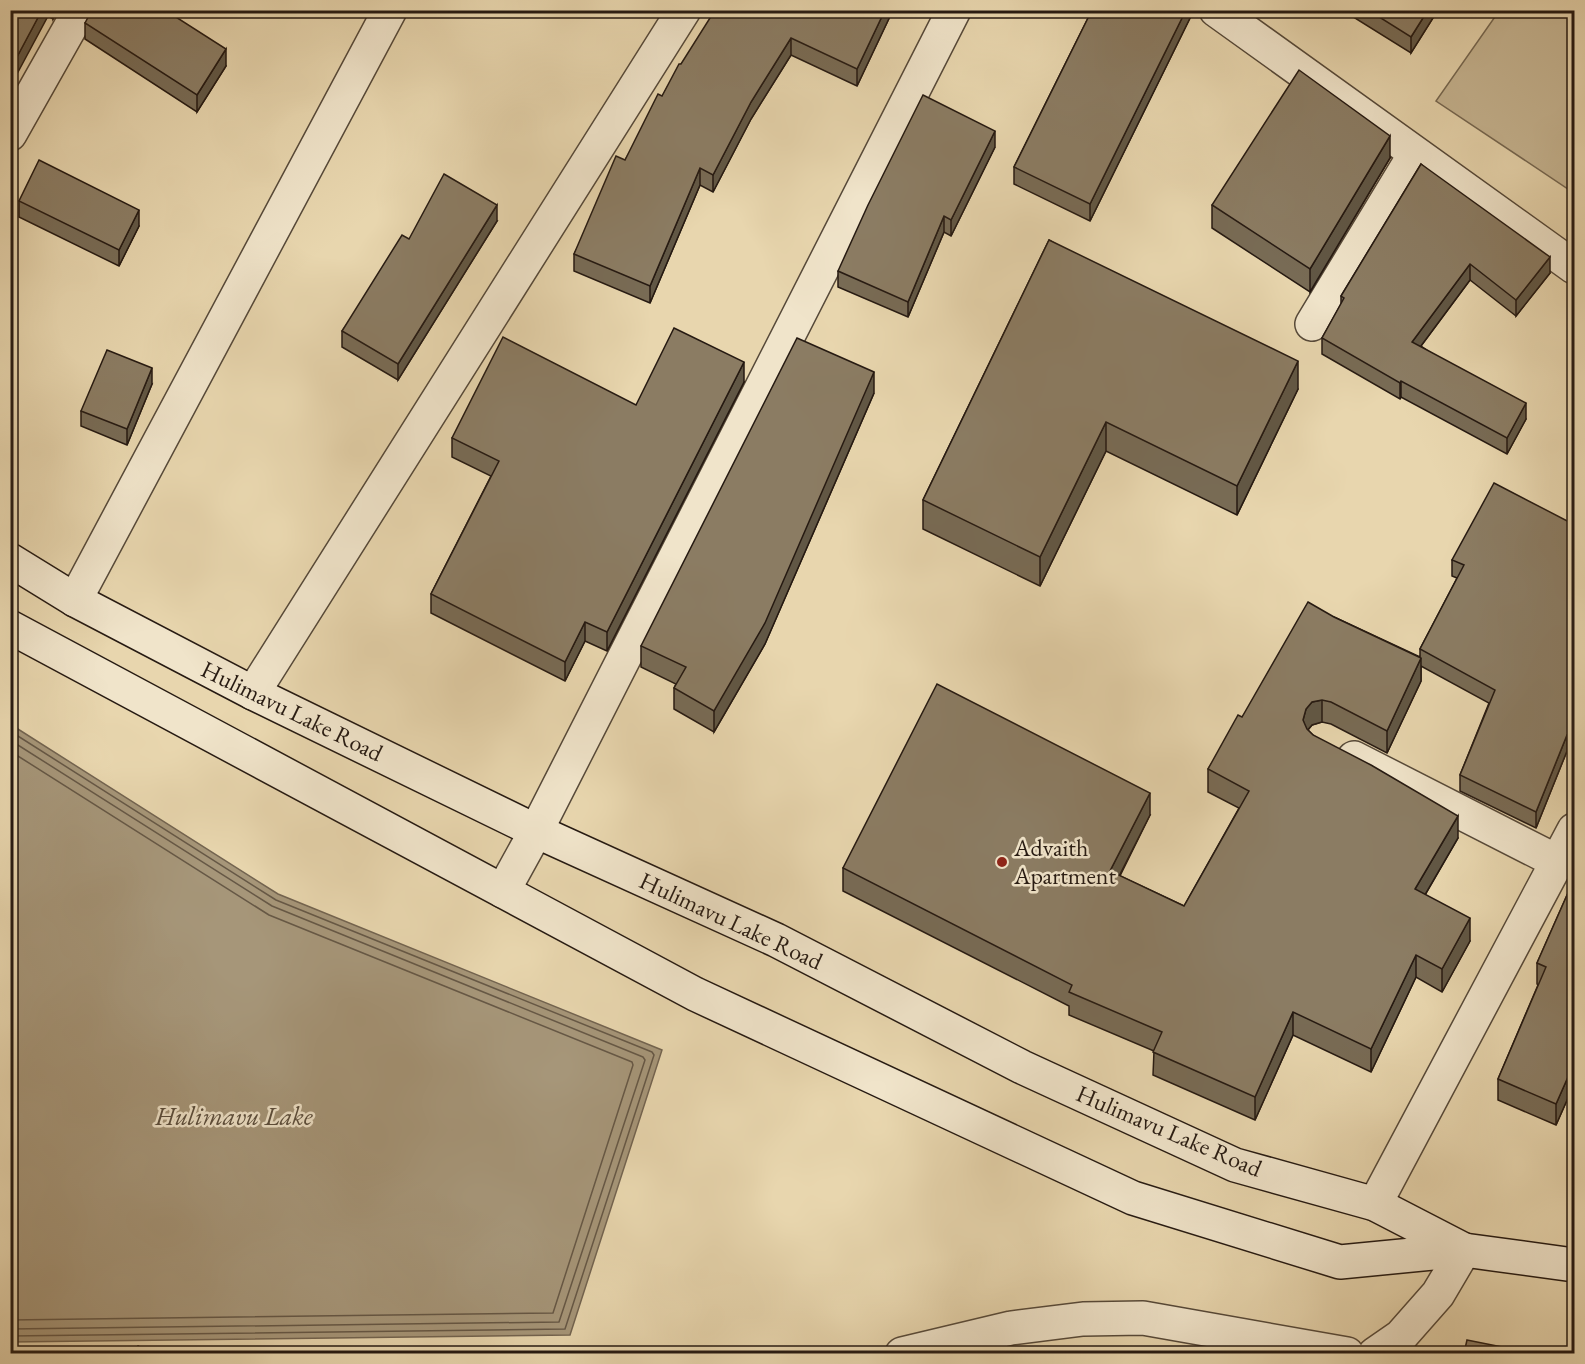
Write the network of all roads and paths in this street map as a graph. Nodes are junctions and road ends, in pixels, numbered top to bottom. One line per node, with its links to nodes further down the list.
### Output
1 (81, 10): 6 (street)
2 (390, 10): 11 (street)
3 (684, 10): 13 (street)
4 (954, 10): 16 (street)
5 (1221, 12): 7 (street)
6 (10, 134)
7 (1415, 154): 8 (street); 9 (street)
8 (1575, 267)
9 (1312, 324)
10 (10, 560): 11 (street, Hulimavu Lake Road)
11 (75, 600): 13 (street, Hulimavu Lake Road)
12 (10, 627): 18 (street, Hulimavu Lake Road)
13 (253, 693): 16 (street, Hulimavu Lake Road)
14 (1333, 747): 17 (street)
15 (1575, 830): 17 (street)
16 (536, 831): 18 (street); 19 (street, Hulimavu Lake Road)
17 (1558, 862): 19 (street)
18 (503, 891): 20 (street, Hulimavu Lake Road)
19 (1375, 1204): 20 (street, Hulimavu Lake Road)
20 (1464, 1250): 21 (street, Hulimavu Lake Road); 24 (street)
21 (1575, 1265)
22 (902, 1353): 23 (street)
23 (1347, 1353)
24 (1375, 1353)

